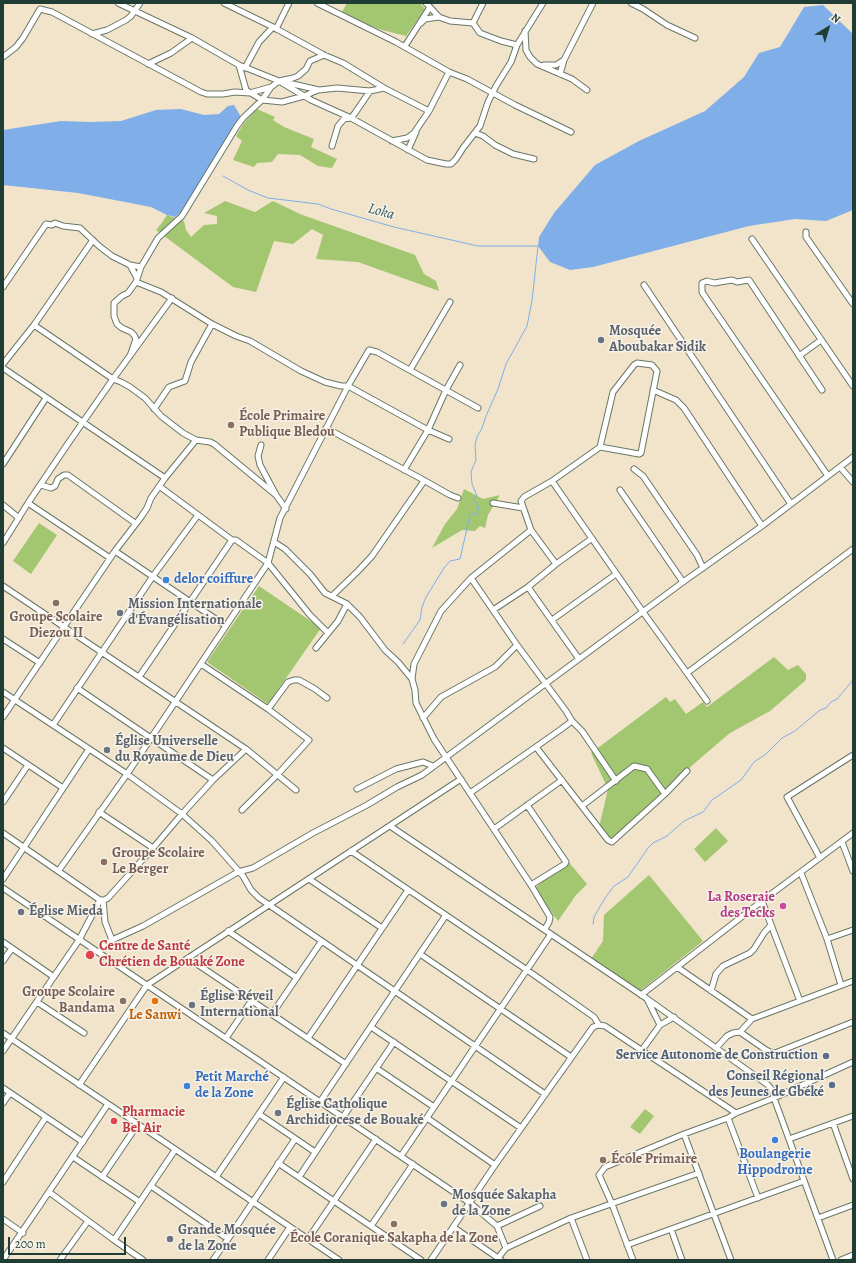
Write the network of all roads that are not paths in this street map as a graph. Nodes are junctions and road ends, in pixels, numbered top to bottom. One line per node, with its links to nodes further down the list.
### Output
1 (118, 3): 12 (street)
2 (140, 3): 12 (street)
3 (224, 3): 16 (street)
4 (289, 3): 16 (street)
5 (317, 3): 21 (street)
6 (426, 3): 11 (street)
7 (483, 3): 14 (street)
8 (543, 3): 17 (street)
9 (593, 3): 25 (street)
10 (631, 3): 20 (street)
11 (430, 7): 13 (street); 15 (street)
12 (134, 11): 18 (street); 19 (street)
13 (439, 17): 14 (street); 15 (street)
14 (473, 23): 22 (street)
15 (418, 25): 21 (street)
16 (275, 28): 23 (street); 29 (street)
17 (525, 30): 22 (street); 28 (street)
18 (92, 34): 24 (street); 26 (street)
19 (192, 38): 26 (street); 27 (street)
20 (695, 38)
21 (405, 46): 30 (street)
22 (516, 46): 38 (street)
23 (324, 55): 32 (street); 34 (street)
24 (3, 57)
25 (564, 60): 28 (street); 31 (street)
26 (148, 64): 39 (street)
27 (239, 65): 29 (street); 39 (street)
28 (543, 66): 31 (street)
29 (245, 68): 32 (street)
30 (449, 72): 38 (street); 42 (street)
31 (560, 74): 36 (street)
32 (279, 81): 33 (street); 35 (street); 40 (street)
33 (271, 87): 39 (street); 41 (street)
34 (384, 88): 37 (street); 42 (street)
35 (319, 90): 37 (street); 40 (street)
36 (587, 90)
37 (370, 91): 43 (street)
38 (493, 92): 45 (street); 46 (street)
39 (250, 93): 41 (street)
40 (304, 96): 41 (street); 43 (street)
41 (262, 100): 55 (street)
42 (429, 111): 44 (street)
43 (350, 118): 47 (street); 48 (street)
44 (417, 129): 47 (street); 49 (street)
45 (571, 132)
46 (475, 133): 49 (street); 50 (street)
47 (392, 141): 49 (street)
48 (332, 146)
49 (408, 150)
50 (534, 159)
51 (806, 232): 61 (street)
52 (752, 239): 64 (street)
53 (93, 240): 54 (street); 58 (street); 63 (street)
54 (130, 265): 55 (street); 56 (street)
55 (141, 267): 56 (street)
56 (136, 280): 59 (street); 65 (street)
57 (644, 285): 104 (street)
58 (3, 287)
59 (172, 298): 62 (street); 65 (street)
60 (450, 302): 70 (street)
61 (853, 304)
62 (212, 324): 72 (street); 79 (street)
63 (34, 325): 67 (street); 71 (street)
64 (822, 340): 66 (street); 73 (street)
65 (130, 356): 71 (street)
66 (799, 356): 76 (street); 92 (street)
67 (3, 364)
68 (460, 365): 74 (street)
69 (3, 368): 77 (street)
70 (410, 370): 72 (street); 74 (street)
71 (113, 379): 79 (street); 80 (street)
72 (348, 386): 81 (street); 82 (street)
73 (853, 386)
74 (446, 390): 78 (street); 82 (street)
75 (654, 390): 86 (street); 86 (street); 111 (street)
76 (822, 390)
77 (46, 398): 80 (street); 88 (street)
78 (478, 408)
79 (154, 409): 83 (street)
80 (84, 423): 93 (street); 97 (street)
81 (326, 428): 91 (street); 107 (street)
82 (428, 430): 84 (street); 91 (street)
83 (196, 440): 93 (street); 100 (street)
84 (449, 440)
85 (261, 445): 100 (street)
86 (600, 447): 95 (street)
87 (853, 457): 89 (street)
88 (3, 464)
89 (840, 467): 92 (street); 96 (street)
90 (634, 469): 122 (street)
91 (404, 470): 94 (street)
92 (828, 476): 104 (street)
93 (165, 478): 98 (street)
94 (424, 481): 101 (street); 129 (street)
95 (552, 481): 106 (street); 113 (street)
96 (853, 482)
97 (41, 485): 102 (street); 110 (street)
98 (159, 486): 108 (street); 110 (street)
99 (620, 490): 126 (street)
100 (276, 495): 107 (street)
101 (458, 498)
102 (28, 503): 109 (street); 119 (street)
103 (493, 503): 106 (street)
104 (791, 504): 111 (street)
105 (3, 505): 109 (street)
106 (523, 508): 112 (street)
107 (286, 509): 115 (street)
108 (198, 515): 114 (street); 124 (street)
109 (19, 518): 116 (street)
110 (135, 523): 118 (street)
111 (762, 526): 122 (street)
112 (532, 530): 121 (street); 125 (street)
113 (591, 539): 121 (street); 123 (street)
114 (232, 540): 120 (street); 130 (street)
115 (274, 542): 120 (street); 129 (street)
116 (3, 543)
117 (853, 549): 145 (street)
118 (115, 551): 119 (street); 124 (street)
119 (110, 558): 135 (street)
120 (268, 564): 136 (street); 137 (street)
121 (556, 564): 128 (street)
122 (703, 568): 126 (street)
123 (616, 574): 133 (street); 134 (street)
124 (153, 576): 130 (street); 141 (street)
125 (471, 578): 132 (street); 147 (street)
126 (683, 582): 133 (street)
127 (3, 586): 135 (street)
128 (528, 588): 132 (street); 134 (street)
129 (332, 596): 131 (street)
130 (190, 601): 136 (street); 146 (street)
131 (347, 604): 137 (street); 147 (street)
132 (493, 610): 139 (street)
133 (643, 612): 142 (street); 145 (street)
134 (552, 620): 142 (street)
135 (64, 626): 141 (street); 143 (street)
136 (226, 626): 144 (street)
137 (328, 633): 140 (street)
138 (3, 639): 143 (street)
139 (517, 645): 148 (street); 157 (street)
140 (316, 648)
141 (102, 652): 146 (street); 149 (street)
142 (579, 659): 148 (street)
143 (40, 663): 152 (street)
144 (201, 664): 154 (street); 155 (street)
145 (687, 673): 153 (street)
146 (139, 677): 154 (street)
147 (412, 679): 157 (street)
148 (545, 684): 158 (street); 166 (street)
149 (77, 688): 159 (street); 160 (street)
150 (3, 692): 152 (street)
151 (327, 698): 155 (street)
152 (15, 699): 156 (street); 159 (street)
153 (708, 701)
154 (176, 702): 160 (street); 164 (street)
155 (268, 709): 171 (street)
156 (3, 717)
157 (423, 718): 166 (street)
158 (572, 721): 161 (street); 175 (street)
159 (53, 724): 163 (street)
160 (151, 738): 170 (street); 173 (street)
161 (536, 747): 174 (street); 179 (street)
162 (3, 748): 167 (street)
163 (89, 749): 170 (street); 176 (street)
164 (246, 749): 171 (street); 173 (street)
165 (853, 755): 195 (street)
166 (446, 758): 168 (street); 172 (street)
167 (28, 765): 176 (street); 181 (street)
168 (434, 766): 177 (street); 198 (street)
169 (687, 771): 180 (street)
170 (127, 774): 185 (street); 186 (street)
171 (278, 774): 178 (street); 184 (street)
172 (461, 779): 179 (street); 187 (street)
173 (213, 780): 186 (street)
174 (562, 780): 182 (street); 183 (street)
175 (616, 781): 180 (street); 183 (street)
176 (63, 788): 192 (street)
177 (357, 789)
178 (296, 790)
179 (470, 792): 188 (street)
180 (665, 794): 183 (street)
181 (3, 802)
182 (527, 805): 188 (street); 202 (street)
183 (582, 806)
184 (242, 810)
185 (99, 812): 193 (street); 196 (street)
186 (182, 814): 193 (street); 198 (street)
187 (390, 826): 194 (street); 211 (street)
188 (494, 829): 202 (street)
189 (3, 833): 192 (street)
190 (853, 834): 191 (street)
191 (842, 842): 195 (street); 197 (street)
192 (24, 847): 196 (street); 200 (street)
193 (153, 848): 205 (street)
194 (351, 851): 201 (street); 204 (street)
195 (820, 858): 199 (street)
196 (59, 870): 205 (street)
197 (853, 871)
198 (238, 872): 207 (street); 216 (street)
199 (801, 873): 206 (street); 217 (street)
200 (3, 879)
201 (309, 879): 207 (street); 210 (street)
202 (531, 885): 211 (street)
203 (3, 888): 215 (street)
204 (408, 890): 208 (street); 210 (street)
205 (102, 900): 215 (street); 216 (street)
206 (762, 900): 209 (street); 226 (street)
207 (270, 904): 213 (street); 219 (street)
208 (446, 915): 222 (street); 227 (street)
209 (771, 925): 234 (street); 238 (street)
210 (382, 928): 225 (street)
211 (545, 929): 214 (street)
212 (853, 930): 217 (street)
213 (228, 931): 223 (street); 229 (street)
214 (551, 934): 227 (street); 235 (street)
215 (79, 940): 221 (street); 228 (street)
216 (112, 940): 221 (street)
217 (827, 940): 232 (street)
218 (3, 942): 220 (street)
219 (321, 942): 225 (street); 229 (street)
220 (12, 948): 224 (street); 228 (street)
221 (99, 952): 231 (street)
222 (420, 954): 233 (street); 239 (street)
223 (188, 958): 231 (street); 236 (street)
224 (3, 961)
225 (357, 965): 233 (street); 252 (street)
226 (677, 967): 234 (street); 235 (street)
227 (527, 970): 239 (street); 245 (street)
228 (54, 977): 237 (street)
229 (297, 978): 240 (street)
230 (853, 981): 232 (street)
231 (147, 985): 251 (street); 264 (street)
232 (841, 985): 238 (street)
233 (394, 991): 246 (street); 254 (street)
234 (712, 991): 242 (street)
235 (644, 996): 241 (street); 244 (street)
236 (252, 1000): 240 (street); 251 (street)
237 (37, 1002): 249 (street); 250 (street)
238 (800, 1002): 242 (street)
239 (501, 1009): 254 (street); 258 (street)
240 (272, 1014): 252 (street)
241 (674, 1017): 244 (street); 255 (street)
242 (752, 1019): 247 (street)
243 (853, 1022): 247 (street)
244 (660, 1024): 257 (street)
245 (599, 1025): 257 (street); 258 (street)
246 (371, 1027): 253 (street); 260 (street)
247 (740, 1032): 255 (street)
248 (3, 1033): 250 (street)
249 (84, 1033)
250 (11, 1038): 256 (street); 264 (street)
251 (226, 1038): 262 (street)
252 (308, 1038): 260 (street)
253 (394, 1042): 261 (street); 263 (street)
254 (475, 1046): 263 (street); 267 (street)
255 (717, 1047): 268 (street)
256 (3, 1050)
257 (642, 1050): 273 (street)
258 (571, 1057): 267 (street)
259 (853, 1062): 268 (street)
260 (346, 1064): 269 (street)
261 (376, 1068): 272 (street); 275 (street)
262 (284, 1077): 269 (street); 274 (street)
263 (452, 1081): 272 (street); 282 (street)
264 (80, 1085): 271 (street)
265 (3, 1088): 266 (street)
266 (10, 1093): 270 (street); 277 (street)
267 (545, 1094): 282 (street)
268 (774, 1098): 273 (street); 286 (street)
269 (320, 1102): 275 (street)
270 (3, 1103)
271 (108, 1104): 281 (street); 287 (street)
272 (434, 1107): 278 (street)
273 (736, 1113): 279 (street)
274 (259, 1114): 284 (street); 298 (street)
275 (342, 1116): 285 (street); 289 (street)
276 (853, 1116): 280 (street)
277 (46, 1117): 287 (street); 302 (street)
278 (427, 1118): 290 (street); 294 (street)
279 (728, 1118): 283 (street); 305 (street)
280 (833, 1123): 286 (street); 295 (street)
281 (138, 1124): 288 (street); 297 (street)
282 (521, 1128): 294 (street)
283 (684, 1134): 296 (street); 310 (street)
284 (295, 1139): 289 (street); 292 (street)
285 (376, 1139): 290 (street); 306 (street)
286 (789, 1139): 301 (street)
287 (83, 1142): 291 (street)
288 (175, 1150): 298 (street); 303 (street)
289 (315, 1152): 299 (street)
290 (401, 1156): 293 (street)
291 (73, 1157): 297 (street); 304 (street)
292 (278, 1163): 299 (street); 308 (street)
293 (412, 1164): 309 (street); 318 (street)
294 (495, 1165): 309 (street)
295 (851, 1166): 300 (street)
296 (699, 1173): 310 (street); 313 (street)
297 (102, 1177): 307 (street)
298 (216, 1177): 308 (street)
299 (299, 1177): 306 (street)
300 (853, 1179)
301 (804, 1181): 305 (street); 315 (street)
302 (3, 1182)
303 (151, 1186): 307 (street); 324 (street)
304 (49, 1192): 317 (street); 323 (street)
305 (758, 1198): 313 (street)
306 (334, 1201): 318 (street); 326 (street)
307 (140, 1202): 325 (street)
308 (253, 1202): 320 (street); 324 (street)
309 (470, 1203): 319 (street); 321 (street)
310 (612, 1204): 314 (street); 327 (street)
311 (540, 1206): 319 (street)
312 (853, 1206): 315 (street)
313 (714, 1214): 322 (street); 342 (street)
314 (571, 1218): 328 (street); 339 (street)
315 (818, 1218): 343 (street)
316 (3, 1219): 323 (street)
317 (88, 1221): 325 (street); 330 (street)
318 (371, 1226): 337 (street)
319 (497, 1226): 328 (street)
320 (290, 1227): 326 (street); 336 (street)
321 (453, 1227): 333 (street); 338 (street)
322 (671, 1229): 327 (street); 341 (street)
323 (23, 1233): 334 (street)
324 (228, 1239): 331 (street)
325 (114, 1240): 335 (street)
326 (308, 1240): 332 (street)
327 (627, 1245): 340 (street)
328 (506, 1248): 333 (street)
329 (853, 1256): 344 (street)
330 (62, 1259)
331 (214, 1259)
332 (336, 1259)
333 (500, 1259)
334 (4, 1260)
335 (143, 1260)
336 (268, 1260)
337 (422, 1260)
338 (431, 1260)
339 (586, 1260)
340 (633, 1260)
341 (682, 1260)
342 (731, 1260)
343 (833, 1260)
344 (840, 1260)

